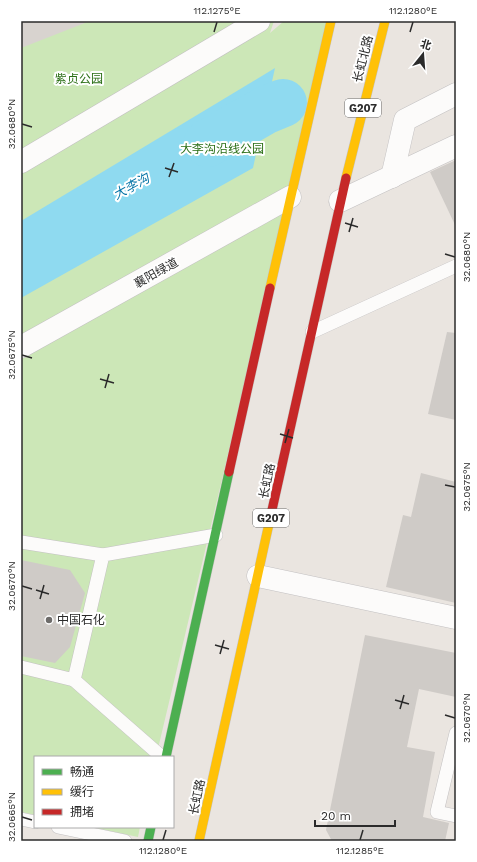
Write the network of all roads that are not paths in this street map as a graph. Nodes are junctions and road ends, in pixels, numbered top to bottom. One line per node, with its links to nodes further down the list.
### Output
1 (259, 21): 6 (street)
2 (331, 21): 8 (highway)
3 (385, 21): 9 (highway, 长虹北路 / G207)
4 (456, 94): 7 (street)
5 (456, 146): 7 (street)
6 (21, 162)
7 (392, 177): 9 (street)
8 (292, 191): 12 (street, 襄阳绿道); 13 (highway)
9 (341, 198): 11 (highway, 长虹路 / G207)
10 (456, 266): 11 (lane)
11 (312, 332): 16 (highway, 长虹路 / G207)
12 (21, 348)
13 (216, 535): 15 (lane); 22 (highway)
14 (21, 542): 15 (lane)
15 (103, 555): 19 (lane)
16 (258, 576): 17 (street); 30 (highway, 长虹路 / G207)
17 (456, 618)
18 (21, 667): 19 (lane)
19 (74, 680): 21 (lane)
20 (456, 733): 23 (lane)
21 (161, 756)
22 (166, 756)
23 (456, 816)
24 (21, 819): 25 (lane)
25 (34, 822)
26 (63, 828): 28 (lane)
27 (151, 828): 29 (highway)
28 (125, 841)
29 (148, 841)
30 (200, 841)

